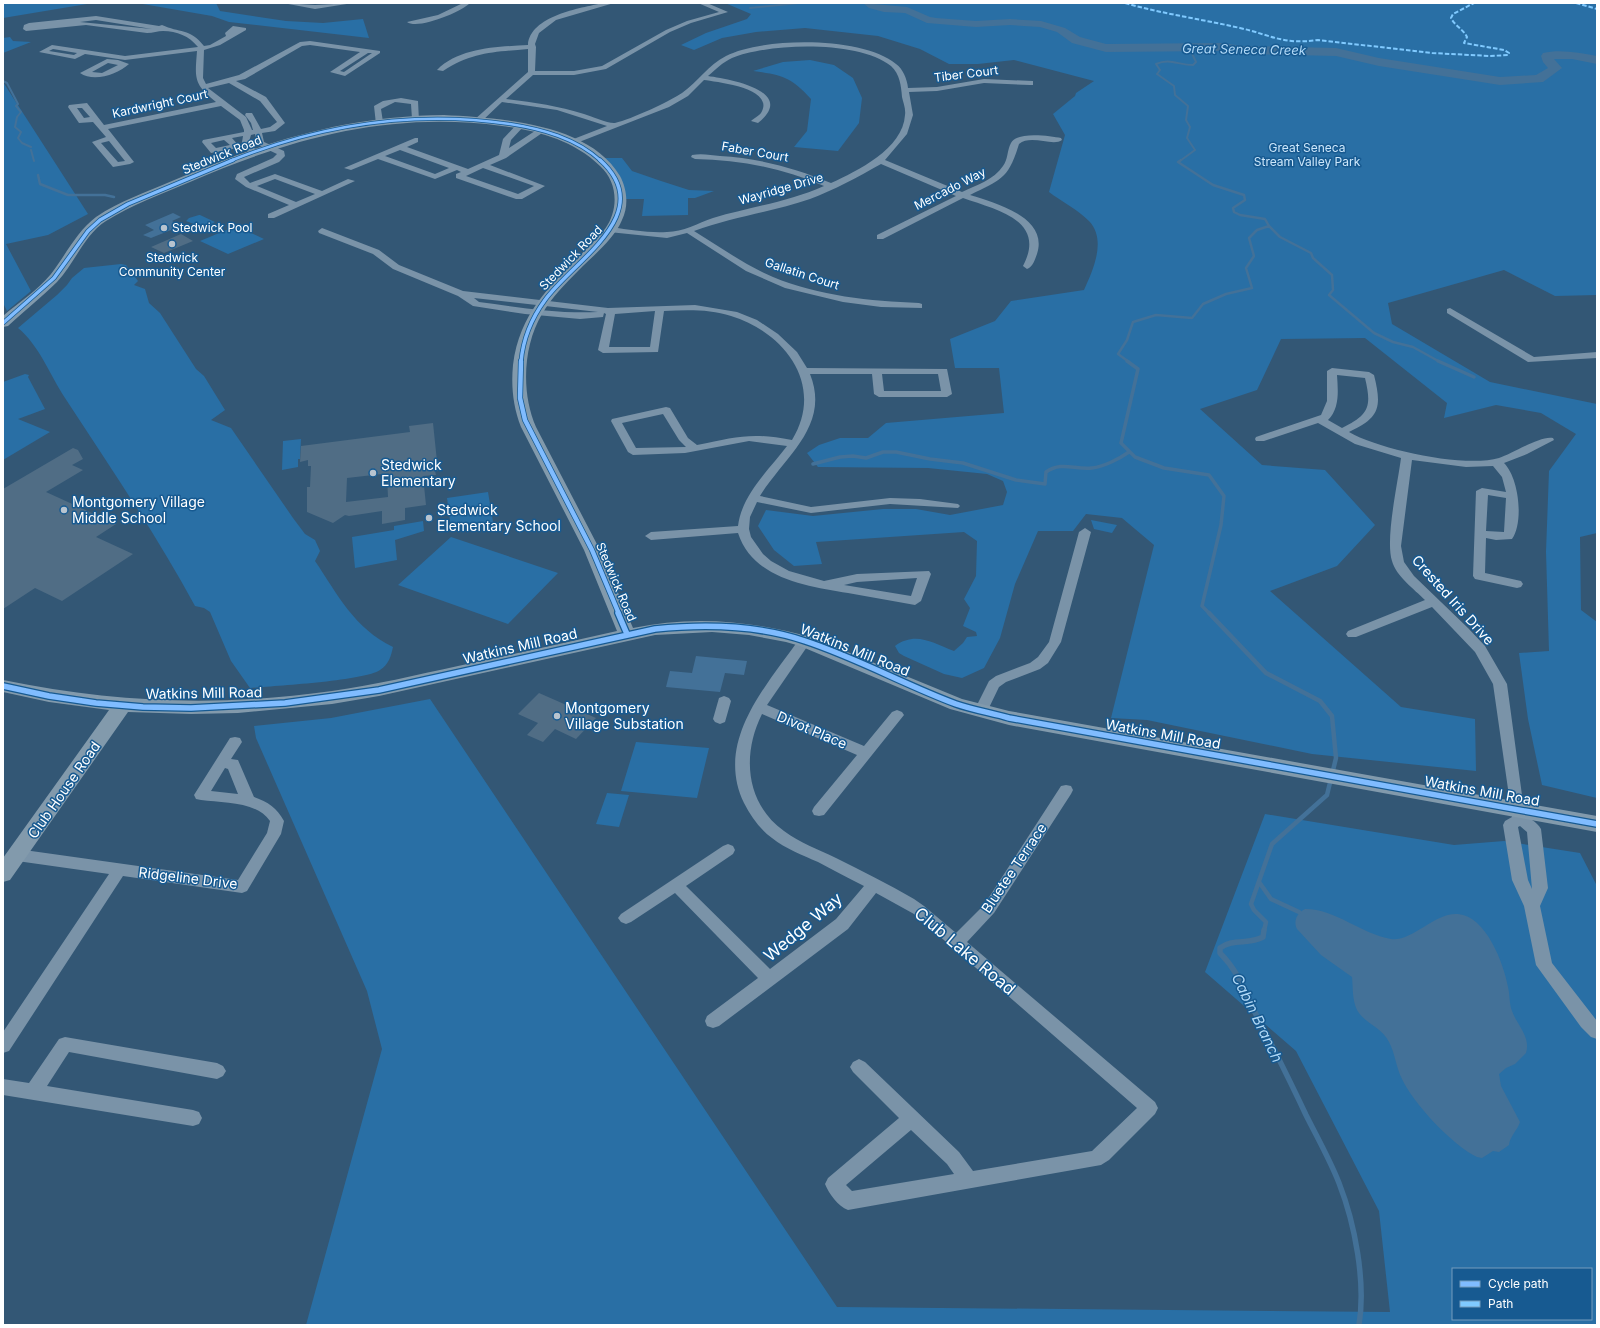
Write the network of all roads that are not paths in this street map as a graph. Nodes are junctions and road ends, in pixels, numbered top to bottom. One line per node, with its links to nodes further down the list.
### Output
1 (286, 3): 2 (street)
2 (350, 3)
3 (467, 3): 6 (street)
4 (611, 3): 9 (street)
5 (701, 3): 16 (street)
6 (410, 22)
7 (162, 27): 7 (street); 10 (street)
8 (230, 37): 10 (street)
9 (532, 47): 15 (street); 16 (street)
10 (200, 48): 13 (street); 20 (street)
11 (367, 50): 11 (street); 18 (street)
12 (84, 52): 13 (street)
13 (125, 58): 14 (street)
14 (116, 63): 14 (street)
15 (440, 70)
16 (531, 73): 22 (street)
17 (703, 78): 21 (street, Wayridge Drive); 28 (street); 31 (street, Wayridge Drive)
18 (231, 81): 20 (street); 33 (street)
19 (1030, 83): 21 (street, Tiber Court)
20 (204, 87): 23 (street)
21 (905, 90): 47 (street, Wayridge Drive)
22 (501, 100): 27 (street); 31 (street)
23 (222, 102): 24 (street); 32 (street, Kardwright Court)
24 (231, 109): 33 (street); 35 (street)
25 (95, 119): 32 (street, Kardwright Court)
26 (416, 119): 27 (street, Stedwick Road); 29 (street, Stedwick Road); 29 (street)
27 (478, 120): 30 (street, Stedwick Road)
28 (755, 120)
29 (379, 122): 41 (street, Stedwick Road)
30 (520, 126): 34 (street, Stedwick Road); 45 (street)
31 (615, 126): 40 (street, Wayridge Drive)
32 (102, 128): 37 (street, Kardwright Court)
33 (257, 131): 35 (street); 41 (street)
34 (542, 131): 40 (street, Stedwick Road); 45 (street)
35 (247, 133): 36 (street); 43 (street)
36 (226, 137)
37 (111, 138)
38 (415, 140): 42 (street)
39 (1058, 140): 56 (street, Mercado Way)
40 (574, 142): 59 (street, Stedwick Road)
41 (269, 147): 43 (street, Stedwick Road); 53 (street)
42 (400, 147): 44 (street); 49 (street)
43 (255, 152): 69 (street, Stedwick Road)
44 (378, 156): 49 (street); 50 (street)
45 (503, 156): 48 (street)
46 (695, 157): 54 (street, Faber Court)
47 (880, 161): 54 (street, Wayridge Drive); 56 (street)
48 (482, 166): 51 (street); 51 (street)
49 (457, 167): 51 (street)
50 (348, 168)
51 (469, 172)
52 (351, 182): 55 (street)
53 (250, 186): 55 (street); 57 (street)
54 (832, 187): 61 (street, Wayridge Drive)
55 (322, 194): 57 (street)
56 (964, 196): 62 (street, Mercado Way); 63 (street)
57 (296, 205): 58 (street)
58 (271, 216)
59 (612, 230): 61 (street, Wayridge Drive); 65 (street, Stedwick Road)
60 (322, 231): 65 (street)
61 (689, 231): 64 (street, Gallatin Court)
62 (880, 237)
63 (1027, 266)
64 (919, 306)
65 (539, 308): 67 (street); 91 (street, Stedwick Road)
66 (660, 308): 67 (street); 67 (street); 71 (street)
67 (611, 311)
68 (1450, 311): 70 (street)
69 (3, 323)
70 (1597, 356)
71 (804, 371): 72 (street); 77 (street)
72 (877, 371): 72 (street)
73 (1319, 419): 74 (street); 74 (street); 75 (street)
74 (1342, 432): 79 (street)
75 (1260, 439)
76 (1549, 440): 80 (street)
77 (795, 444): 78 (street); 82 (street)
78 (696, 449): 78 (street)
79 (1407, 456): 80 (street); 90 (street, Crested Iris Drive)
80 (1496, 462): 81 (street)
81 (1512, 496): 86 (street); 86 (street)
82 (753, 498): 83 (street); 84 (street)
83 (954, 506)
84 (743, 529): 87 (street); 89 (street)
85 (1085, 532): 98 (street)
86 (1480, 533): 88 (street)
87 (651, 536)
88 (1517, 584)
89 (824, 585): 89 (street)
90 (1432, 602): 92 (street); 107 (street, Crested Iris Drive)
91 (627, 634): 93 (street, Watkins Mill Road); 96 (street, Watkins Mill Road)
92 (1352, 634)
93 (805, 641): 97 (street, Club Lake Road); 98 (street, Watkins Mill Road)
94 (3, 686): 96 (street, Watkins Mill Road)
95 (724, 701): 100 (street)
96 (123, 705): 110 (street, Club House Road)
97 (759, 707): 102 (street, Divot Place); 113 (street, Club Lake Road)
98 (981, 711): 107 (street, Watkins Mill Road)
99 (897, 715): 102 (street, Divot Place)
100 (720, 719)
101 (235, 742): 103 (street)
102 (866, 753): 106 (street, Divot Place)
103 (222, 763): 105 (street); 105 (street, Ridgeline Drive)
104 (1066, 790): 117 (street, Bluetee Terrace)
105 (250, 802): 111 (street, Ridgeline Drive)
106 (819, 811)
107 (1519, 814): 108 (street, Watkins Mill Road); 115 (street); 115 (street)
108 (1597, 824)
109 (728, 850): 114 (street)
110 (17, 855): 111 (street, Ridgeline Drive); 112 (street, Club House Road)
111 (120, 869): 121 (street, Ridgeline Drive)
112 (3, 874)
113 (874, 884): 117 (street, Club Lake Road); 118 (street, Wedge Way)
114 (676, 886): 116 (street); 118 (street, Wedge Way)
115 (1532, 906): 120 (street)
116 (626, 918)
117 (957, 942): 128 (street, Club Lake Road)
118 (770, 979): 119 (street, Wedge Way)
119 (713, 1021)
120 (1597, 1032)
121 (3, 1046)
122 (859, 1067): 127 (street)
123 (217, 1072): 125 (street)
124 (3, 1087): 125 (street)
125 (32, 1092): 126 (street)
126 (193, 1118)
127 (912, 1118): 128 (street); 128 (street, Club Lake Road)
128 (969, 1181)

